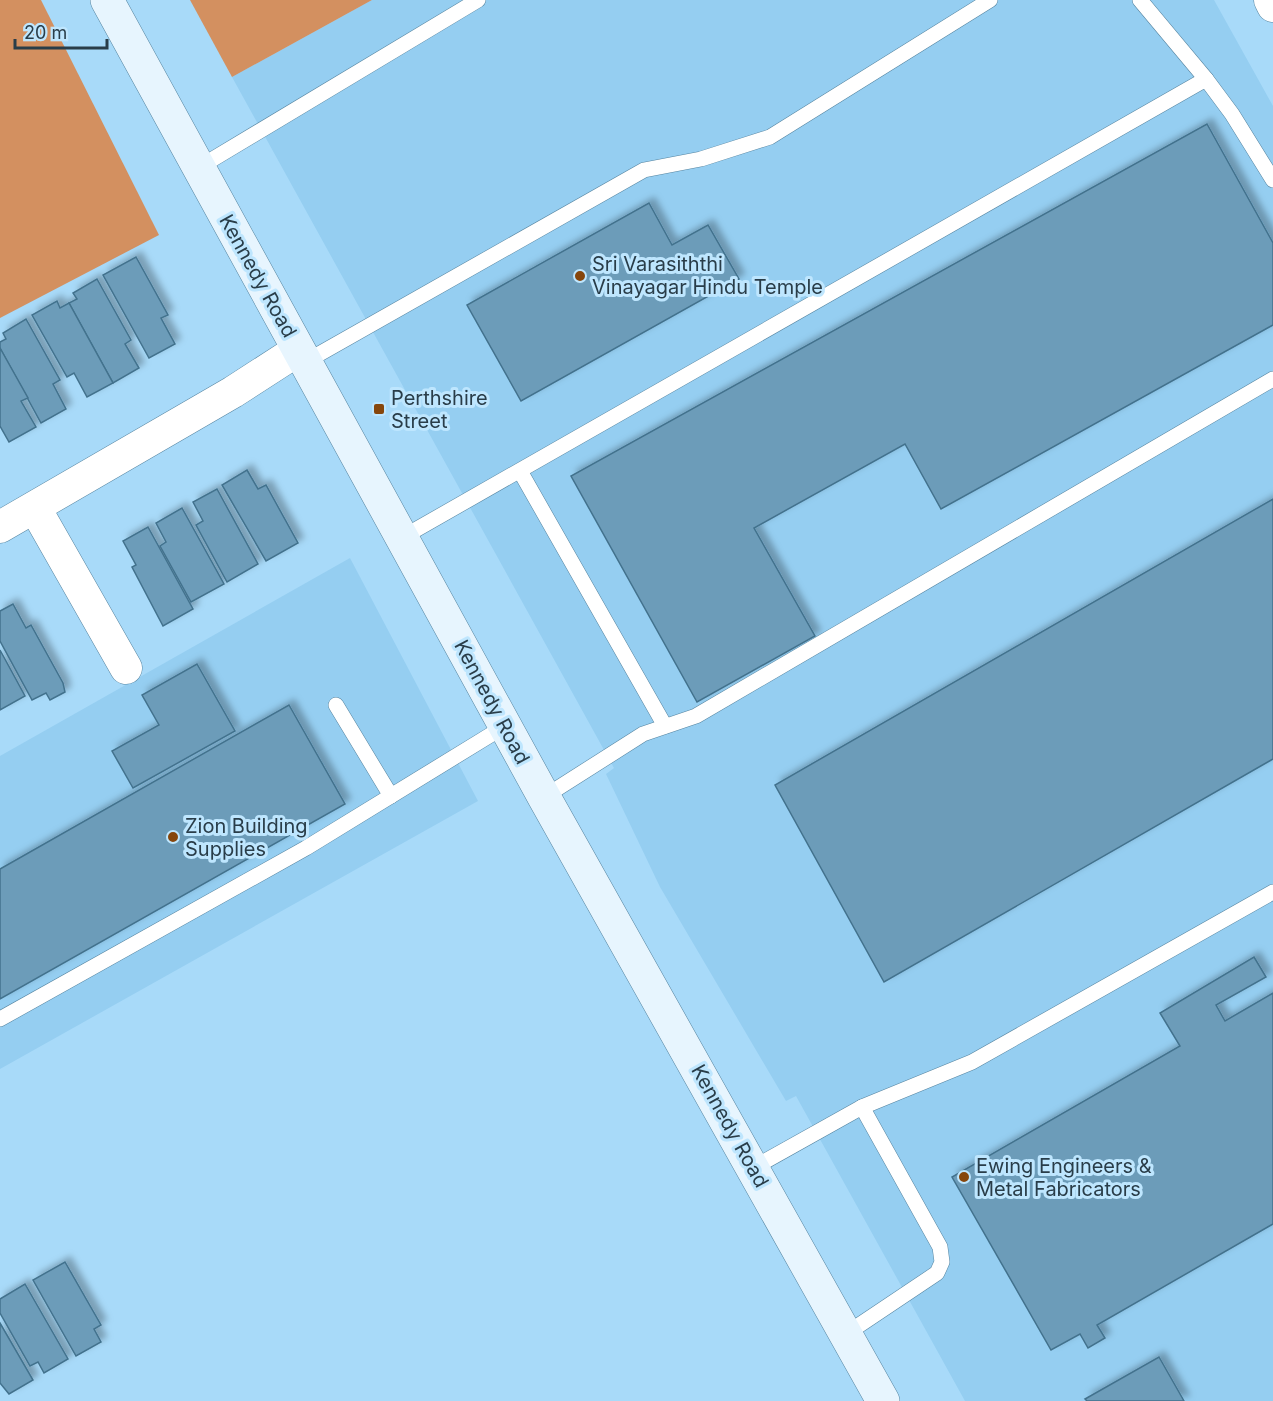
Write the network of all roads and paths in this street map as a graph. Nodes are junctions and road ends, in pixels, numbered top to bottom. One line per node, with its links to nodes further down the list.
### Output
1 (107, 0): 8 (main road, Kennedy Road)
2 (478, 0): 8 (lane)
3 (990, 0): 10 (lane)
4 (1140, 0): 7 (lane)
5 (1270, 0): 6 (street)
6 (1273, 6)
7 (1206, 79): 9 (lane); 12 (lane)
8 (198, 168): 10 (main road, Kennedy Road)
9 (1273, 180)
10 (302, 356): 13 (street); 15 (main road, Kennedy Road)
11 (1273, 379): 19 (lane)
12 (520, 471): 15 (lane); 19 (lane)
13 (35, 508): 14 (street); 16 (street)
14 (0, 527)
15 (403, 537): 18 (main road, Kennedy Road)
16 (126, 668)
17 (336, 705): 20 (lane)
18 (506, 726): 20 (lane); 21 (main road, Kennedy Road)
19 (665, 726): 21 (lane)
20 (391, 796): 23 (lane)
21 (544, 796): 25 (main road, Kennedy Road)
22 (1273, 892): 24 (lane)
23 (0, 1019)
24 (862, 1107): 25 (lane); 26 (lane)
25 (753, 1168): 26 (main road, Kennedy Road)
26 (846, 1334): 27 (main road, Kennedy Road)
27 (883, 1401)

